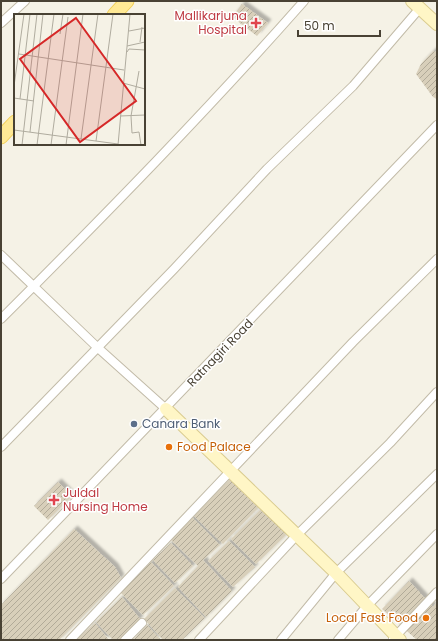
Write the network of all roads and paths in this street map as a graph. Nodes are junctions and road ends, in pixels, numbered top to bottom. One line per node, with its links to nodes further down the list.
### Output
1 (25, 1): 6 (street)
2 (127, 1): 5 (main road)
3 (304, 1): 13 (street)
4 (416, 5): 7 (street); 15 (street)
5 (115, 14)
6 (1, 23)
7 (437, 24)
8 (14, 123): 10 (main road)
9 (437, 125): 17 (street, Ratnagiri Road)
10 (1, 137)
11 (1, 255): 13 (street)
12 (437, 259): 19 (street)
13 (33, 287): 14 (street); 15 (street)
14 (1, 319)
15 (97, 347): 17 (street); 18 (street)
16 (437, 392): 22 (street)
17 (166, 409): 19 (street); 24 (street, Ratnagiri Road)
18 (1, 447)
19 (231, 471): 22 (street); 29 (street)
20 (437, 474): 23 (street)
21 (437, 534): 26 (street)
22 (296, 536): 23 (street); 31 (street)
23 (336, 573): 26 (street); 32 (street)
24 (1, 579)
25 (437, 592): 28 (street)
26 (367, 606): 28 (street); 33 (street)
27 (142, 623): 30 (street)
28 (396, 639)
29 (70, 640)
30 (125, 640)
31 (199, 640)
32 (281, 640)
33 (338, 640)

